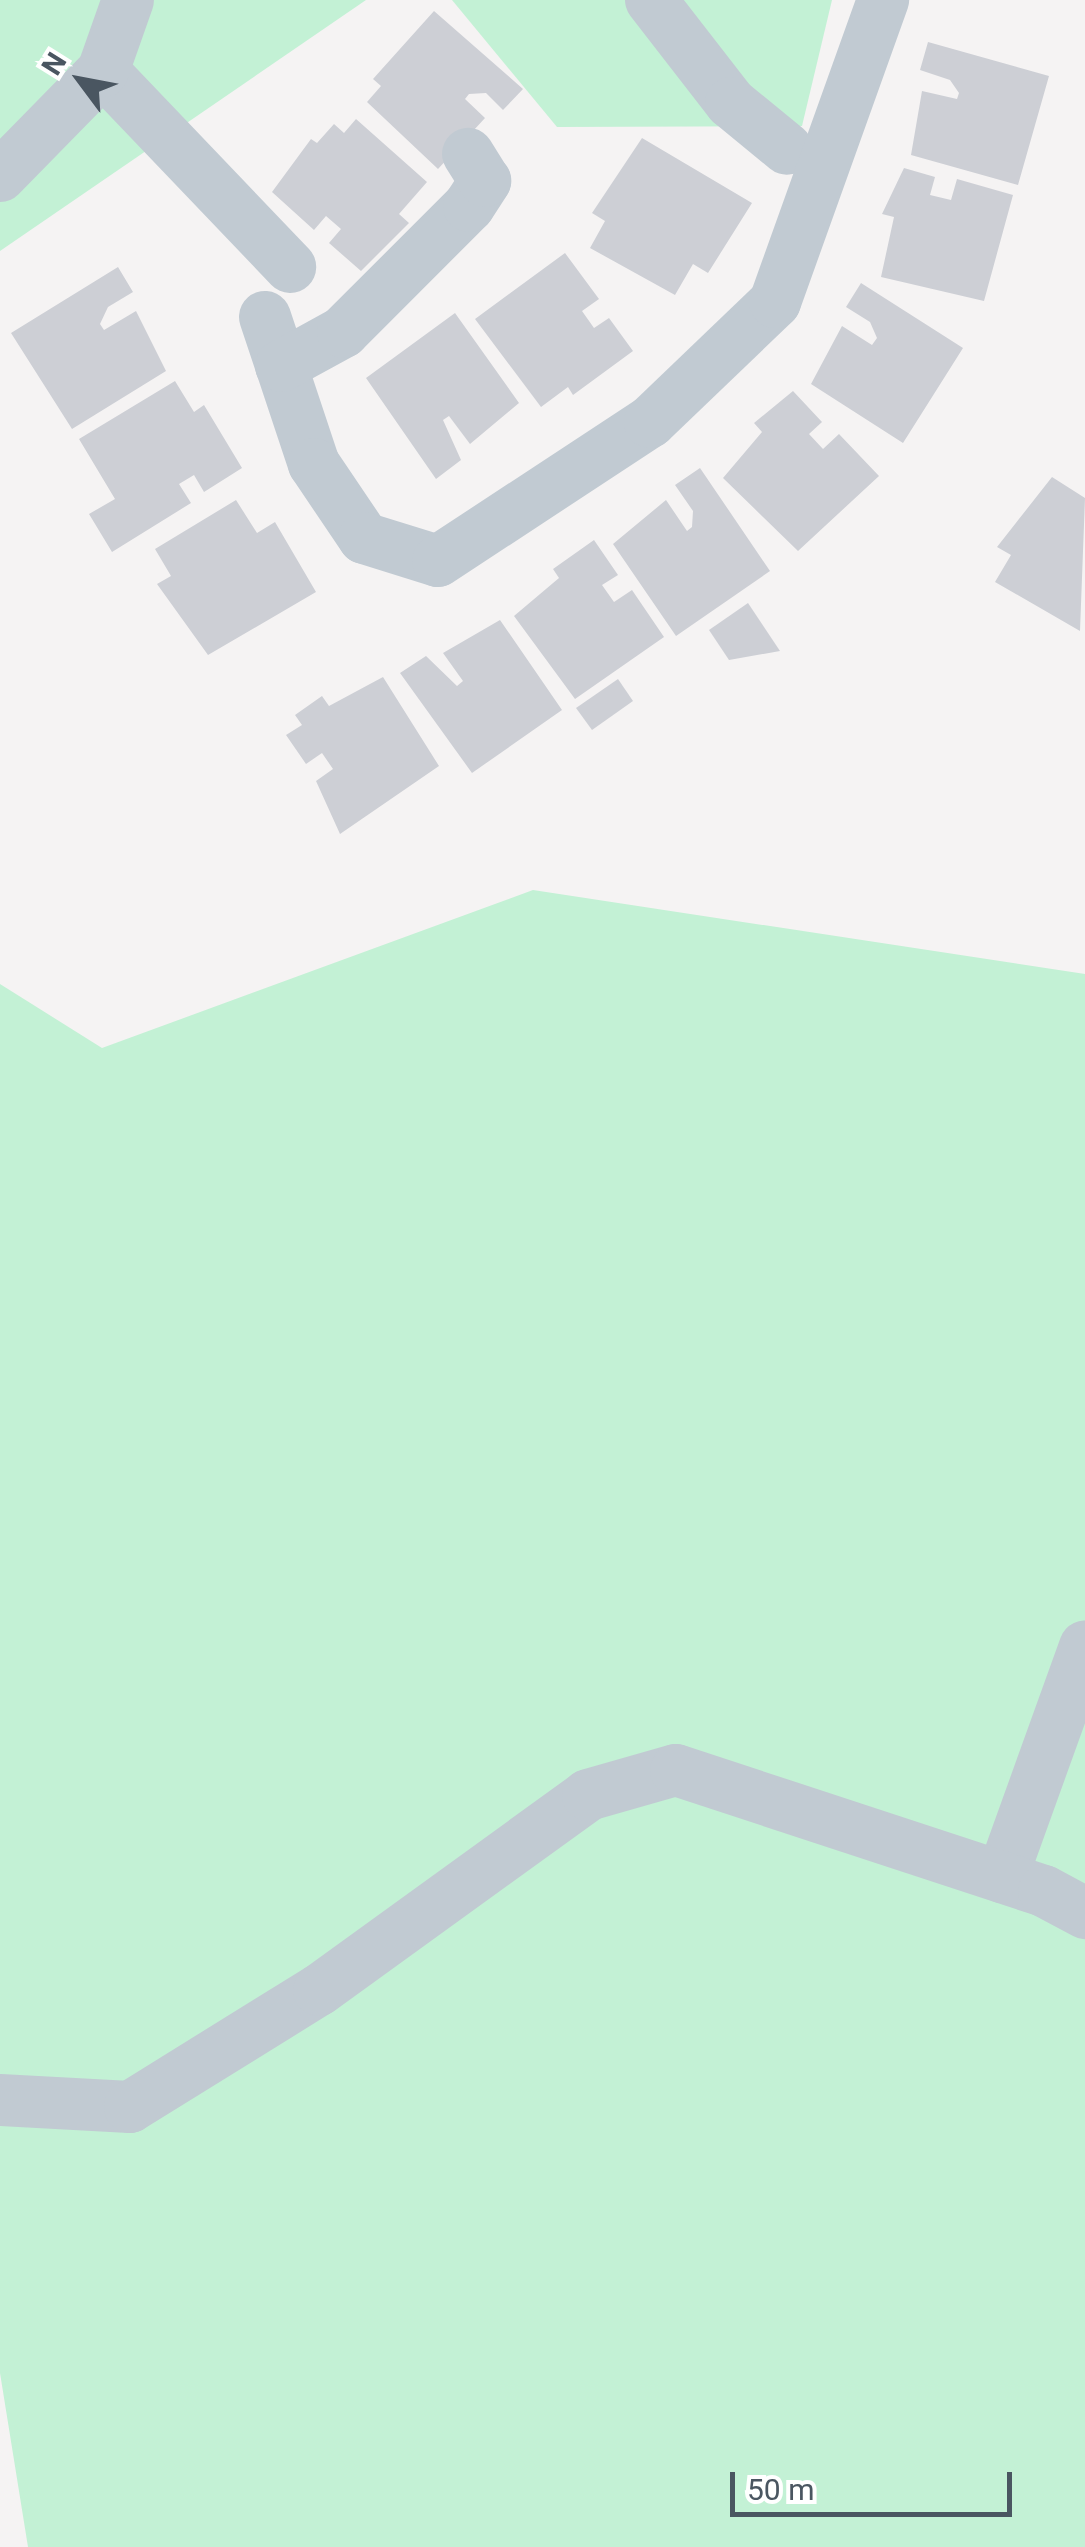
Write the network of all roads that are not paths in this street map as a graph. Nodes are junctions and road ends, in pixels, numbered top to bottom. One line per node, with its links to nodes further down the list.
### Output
1 (128, 0): 4 (street)
2 (651, 0): 5 (street)
3 (883, 0): 10 (street)
4 (103, 71): 7 (street); 8 (street)
5 (787, 149)
6 (468, 154): 10 (street)
7 (0, 176)
8 (290, 267)
9 (265, 317): 10 (street)
10 (281, 366)
11 (1085, 1646): 12 (street)
12 (1002, 1878): 13 (street); 14 (street)
13 (1085, 1913)
14 (0, 2100)

